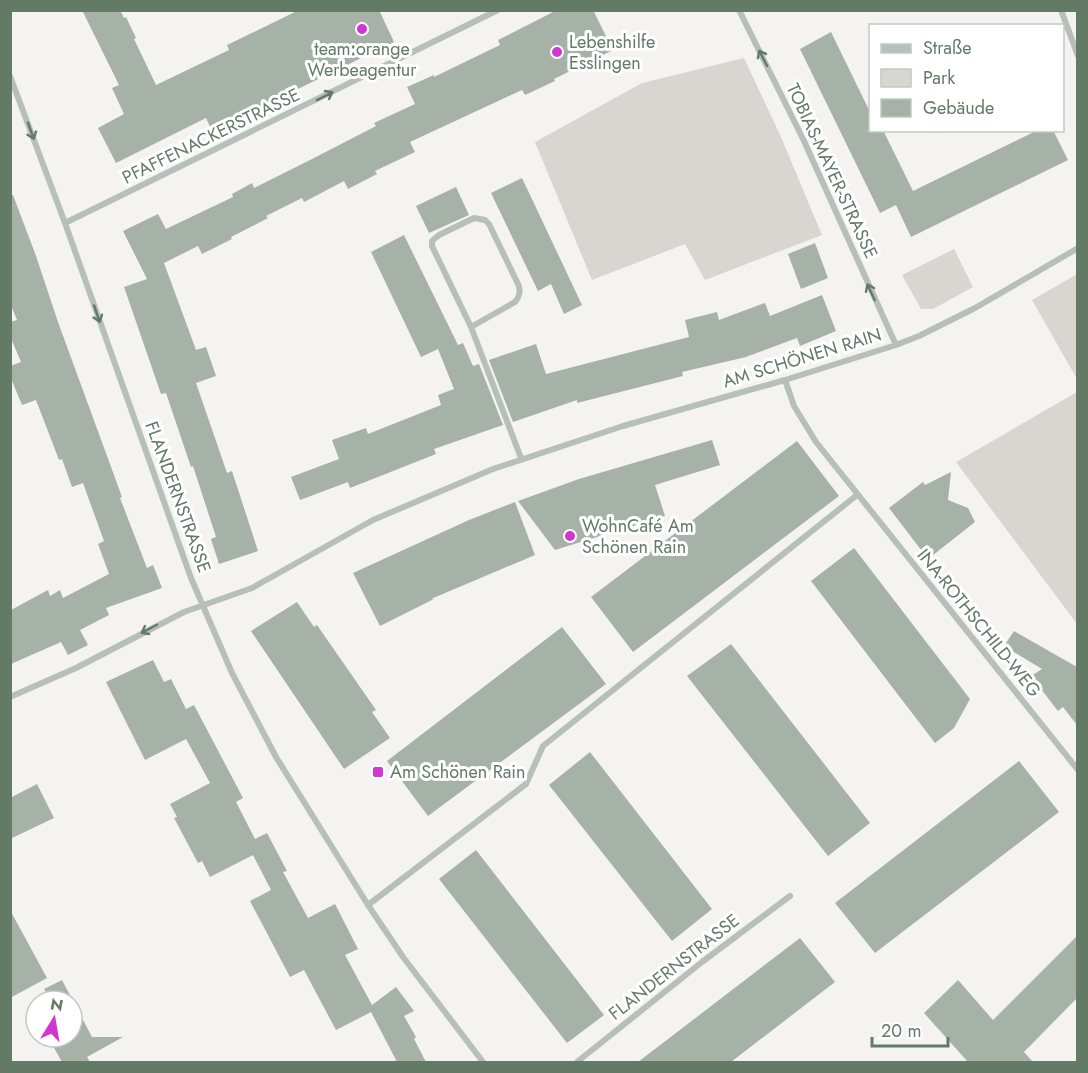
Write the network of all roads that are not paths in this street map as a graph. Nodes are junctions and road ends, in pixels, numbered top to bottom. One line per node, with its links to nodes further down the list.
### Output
1 (498, 10): 6 (street, PFAFFENACKERSTRASSE, one-way to 1)
2 (739, 10): 9 (street, TOBIAS-MAYER-STRASSE, one-way to 2)
3 (1061, 10): 4 (street)
4 (1077, 56)
5 (10, 76): 6 (street, FLANDERNSTRASSE, one-way to 6)
6 (65, 223): 13 (street, FLANDERNSTRASSE, one-way to 13)
7 (1077, 248): 9 (street, AM SCHÖNEN RAIN)
8 (471, 327): 8 (street); 11 (street)
9 (896, 345): 10 (street, AM SCHÖNEN RAIN)
10 (785, 380): 11 (street, AM SCHÖNEN RAIN); 12 (street, INA-ROTHSCHILD-WEG)
11 (521, 458): 13 (street, AM SCHÖNEN RAIN)
12 (857, 495): 15 (street, INA-ROTHSCHILD-WEG); 17 (street)
13 (202, 605): 14 (street, AM SCHÖNEN RAIN, one-way to 14); 17 (street, FLANDERNSTRASSE)
14 (10, 697)
15 (1077, 770)
16 (790, 896): 19 (street, FLANDERNSTRASSE)
17 (368, 905): 18 (street, FLANDERNSTRASSE)
18 (483, 1062)
19 (577, 1062)

